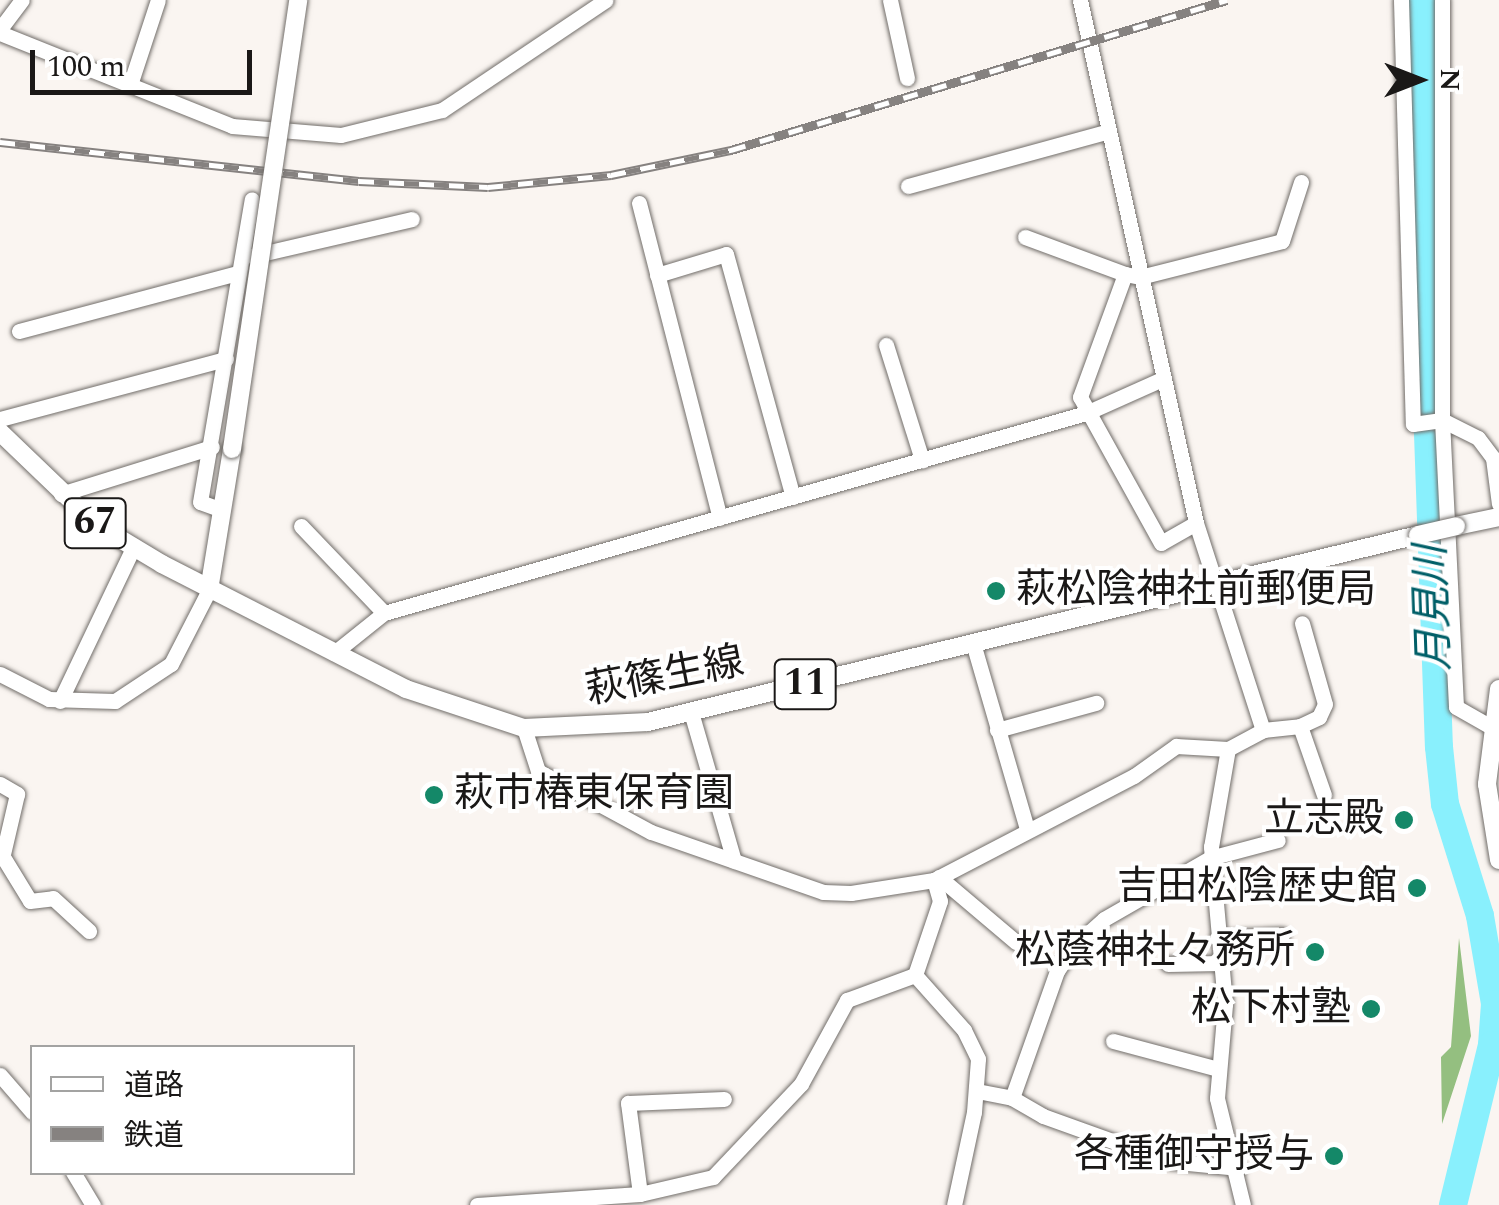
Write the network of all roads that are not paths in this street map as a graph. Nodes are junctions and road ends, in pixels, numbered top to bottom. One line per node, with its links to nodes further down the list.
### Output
1 (22, 0): 9 (street)
2 (158, 0): 11 (street)
3 (298, 0): 35 (main road, bridge)
4 (606, 0): 11 (street)
5 (890, 0): 10 (street)
6 (1080, 0): 12 (street)
7 (1402, 0): 28 (street)
8 (1442, 0): 28 (street)
9 (0, 31): 11 (street)
10 (907, 78)
11 (130, 84)
12 (1106, 132): 14 (street); 21 (street)
13 (1302, 182): 21 (street)
14 (908, 186)
15 (252, 199): 19 (street)
16 (639, 203): 20 (street)
17 (412, 218): 19 (street)
18 (1025, 237): 21 (street)
19 (240, 265): 22 (street); 24 (street)
20 (657, 275): 33 (street); 37 (street)
21 (1132, 276): 25 (street); 26 (street)
22 (18, 331)
23 (886, 345): 31 (street)
24 (226, 358): 27 (street); 30 (street)
25 (1162, 378): 26 (street); 38 (street)
26 (1086, 412): 31 (street); 38 (street)
27 (0, 418)
28 (1442, 420): 34 (street); 53 (street)
29 (0, 432): 32 (main road, 67)
30 (212, 447): 32 (street); 35 (street)
31 (922, 460): 33 (street)
32 (61, 494): 40 (main road, 67)
33 (793, 497): 37 (street)
34 (1499, 504)
35 (222, 510): 42 (main road)
36 (1499, 516): 41 (main road, 萩篠生線 / 11, bridge)
37 (720, 518): 43 (street)
38 (1196, 523): 41 (street)
39 (301, 526): 43 (street)
40 (134, 546): 42 (main road, 67); 49 (street)
41 (1215, 584): 45 (main road, 萩篠生線 / 11); 56 (street)
42 (210, 590): 46 (main road, 萩篠生線 / 11); 49 (street)
43 (384, 613): 46 (street)
44 (1302, 623): 52 (street)
45 (973, 643): 51 (main road, 萩篠生線 / 11); 55 (street)
46 (334, 653): 54 (main road, 萩篠生線 / 11)
47 (0, 674): 49 (street)
48 (1499, 689): 53 (main road)
49 (60, 701)
50 (1096, 703): 55 (street)
51 (691, 712): 54 (main road, 萩篠生線 / 11); 65 (street)
52 (1300, 726): 56 (street); 59 (street)
53 (1491, 727): 64 (main road)
54 (524, 728): 65 (street)
55 (997, 730): 60 (street)
56 (1263, 730): 57 (street)
57 (1228, 748): 60 (street); 63 (street)
58 (0, 784): 62 (street)
59 (1324, 795)
60 (1027, 829): 66 (street)
61 (1278, 840): 63 (street)
62 (2, 853): 67 (street)
63 (1210, 858): 69 (street); 78 (street)
64 (1499, 860)
65 (734, 861): 66 (street)
66 (936, 878): 70 (street); 73 (street)
67 (89, 931)
68 (1282, 935): 69 (street)
69 (1217, 938): 72 (street)
70 (1016, 942)
71 (1168, 964): 72 (street)
72 (1220, 964): 75 (street)
73 (915, 976): 77 (street); 83 (street)
74 (1113, 1041): 75 (street)
75 (1218, 1068): 81 (street)
76 (0, 1075): 80 (street)
77 (981, 1082): 78 (street); 86 (street)
78 (1012, 1098): 81 (street)
79 (724, 1099): 83 (street)
80 (30, 1110)
81 (1239, 1168): 87 (street)
82 (75, 1175): 84 (street)
83 (640, 1194): 85 (street)
84 (93, 1205)
85 (477, 1205)
86 (954, 1205)
87 (1243, 1205)

